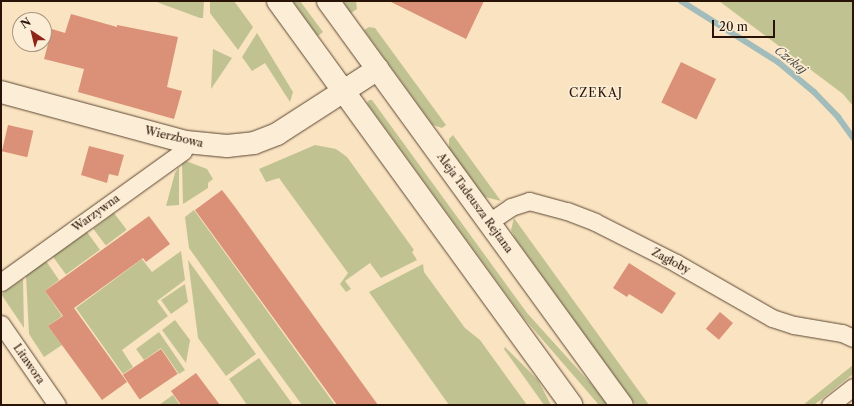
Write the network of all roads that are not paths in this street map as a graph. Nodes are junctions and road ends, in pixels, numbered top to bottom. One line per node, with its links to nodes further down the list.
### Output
1 (278, 1): 5 (main road)
2 (328, 1): 3 (main road, Aleja Tadeusza Rejtana)
3 (378, 69): 5 (main road, Wierzbowa); 7 (main road, Aleja Tadeusza Rejtana)
4 (1, 92): 6 (main road, Wierzbowa)
5 (344, 93): 6 (main road, Wierzbowa); 13 (main road)
6 (186, 142): 8 (street, Warzywna)
7 (489, 222): 10 (street, Zagłoby); 14 (main road, Aleja Tadeusza Rejtana)
8 (1, 282)
9 (1, 324): 12 (street, Litawora)
10 (853, 338)
11 (853, 387): 15 (street)
12 (57, 405)
13 (571, 405)
14 (622, 405)
15 (830, 405)

